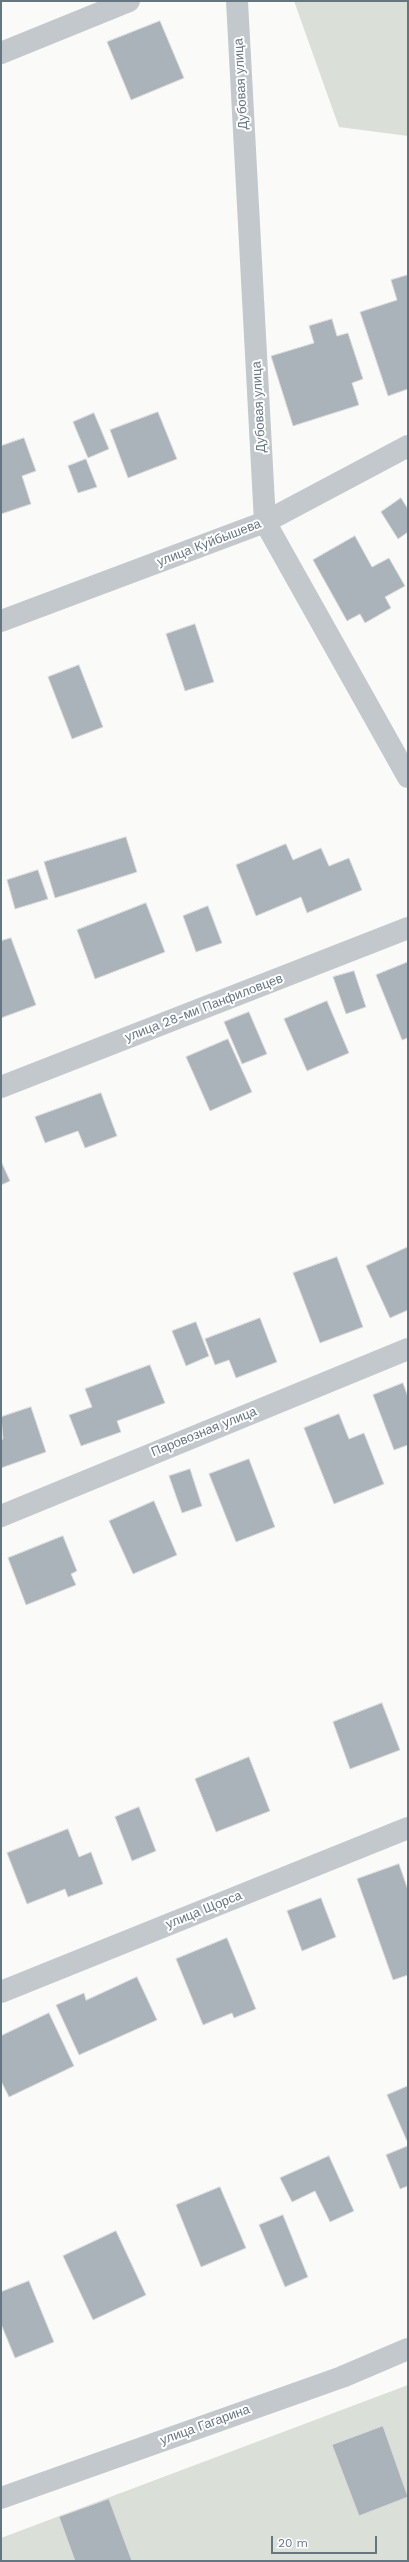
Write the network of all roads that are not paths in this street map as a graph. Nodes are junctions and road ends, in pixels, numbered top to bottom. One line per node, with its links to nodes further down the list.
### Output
1 (129, 1): 3 (street)
2 (237, 1): 5 (street, Дубовая улица)
3 (1, 53)
4 (408, 446): 5 (street, улица Куйбышева)
5 (266, 522): 6 (street, улица Куйбышева); 7 (street, Дубовая улица)
6 (1, 621)
7 (408, 777)
8 (408, 928): 9 (street, улица 28-ми Панфиловцев)
9 (1, 1087)
10 (408, 1349): 11 (street, Паровозная улица)
11 (1, 1516)
12 (408, 1828): 13 (street, улица Щорса)
13 (1, 1992)
14 (408, 2349): 15 (street, улица Гагарина)
15 (1, 2498)

